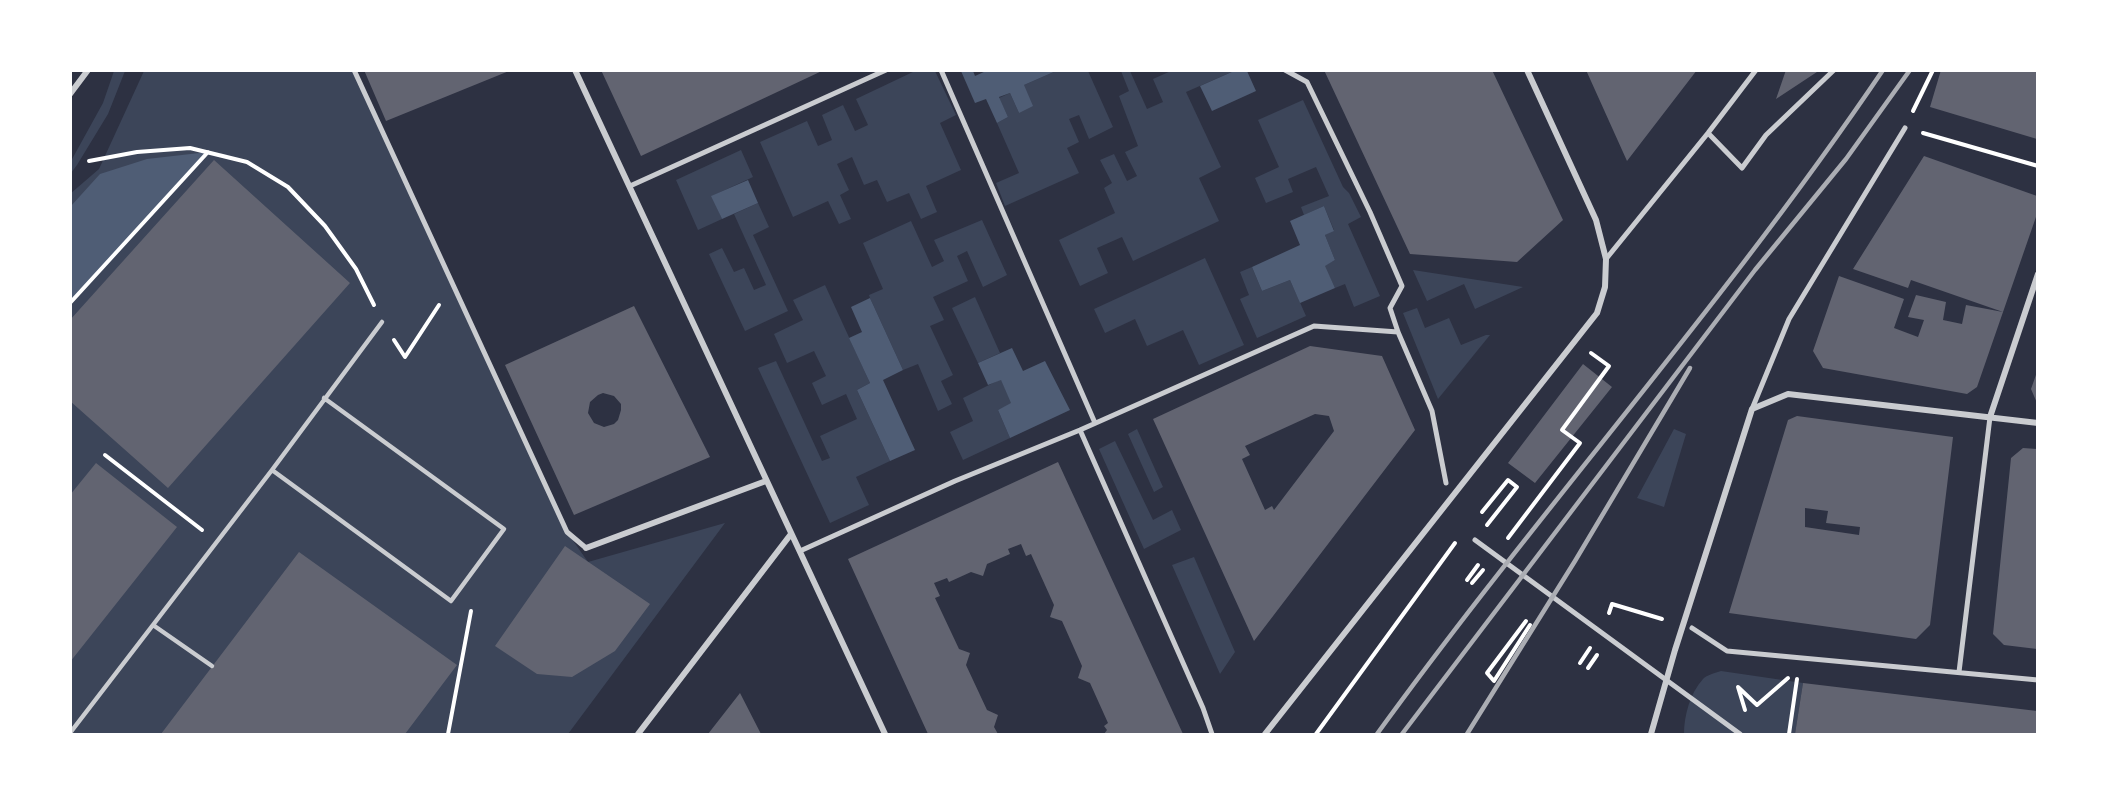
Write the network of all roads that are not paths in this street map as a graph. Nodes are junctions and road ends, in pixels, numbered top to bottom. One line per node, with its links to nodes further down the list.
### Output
1 (88, 70): 10 (street)
2 (354, 70): 29 (street)
3 (575, 70): 13 (street)
4 (886, 70): 13 (street)
5 (941, 70): 21 (street)
6 (1285, 70): 17 (street)
7 (1527, 70): 14 (street)
8 (1756, 70): 12 (street)
9 (1834, 70): 12 (street)
10 (70, 94)
11 (1905, 128): 19 (street)
12 (1708, 133): 14 (street)
13 (630, 186): 25 (street)
14 (1606, 259): 40 (street)
15 (2037, 274): 20 (street)
16 (382, 322): 18 (lane)
17 (1398, 332): 21 (street); 26 (street)
18 (324, 398): 24 (lane); 24 (lane)
19 (1752, 409): 20 (street); 41 (street)
20 (1990, 417): 22 (street); 34 (street)
21 (1095, 423): 23 (street)
22 (2037, 423)
23 (1080, 430): 30 (street); 39 (street)
24 (272, 470): 31 (lane)
25 (766, 481): 27 (street); 29 (street)
26 (1446, 483)
27 (791, 534): 30 (street); 37 (street)
28 (1475, 540): 42 (street)
29 (586, 548)
30 (800, 551): 38 (street)
31 (153, 625): 33 (lane); 36 (lane)
32 (1692, 628): 34 (street)
33 (213, 666)
34 (1959, 672): 35 (street)
35 (2037, 680)
36 (70, 732)
37 (638, 735)
38 (885, 735)
39 (1212, 735)
40 (1265, 735)
41 (1651, 735)
42 (1740, 735)

